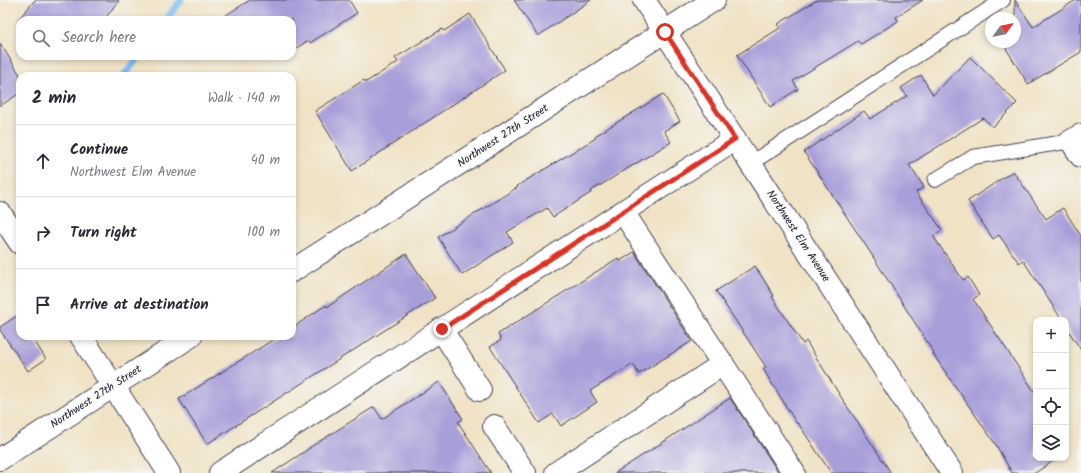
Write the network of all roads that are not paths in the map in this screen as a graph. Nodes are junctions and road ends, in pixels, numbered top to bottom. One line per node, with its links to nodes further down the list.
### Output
1 (644, 0): 4 (street, Northwest Elm Avenue)
2 (714, 0): 4 (street, Northwest 27th Street)
3 (1003, 0): 7 (lane)
4 (665, 32): 5 (street, Northwest Elm Avenue); 12 (street, Northwest 27th Street)
5 (735, 139): 7 (street, Northwest Elm Avenue); 9 (street)
6 (1078, 144): 8 (lane)
7 (751, 163): 26 (street, Northwest Elm Avenue)
8 (935, 180)
9 (623, 212): 13 (street); 16 (street)
10 (0, 213): 11 (street)
11 (16, 237)
12 (296, 268)
13 (442, 329): 18 (street); 22 (street)
14 (84, 340): 17 (street)
15 (185, 340): 17 (street, Northwest 27th Street)
16 (723, 364): 24 (street); 25 (street)
17 (114, 386): 20 (street, Northwest 27th Street); 21 (street)
18 (480, 390)
19 (494, 426): 23 (street)
20 (0, 459)
21 (169, 473)
22 (220, 473)
23 (525, 473)
24 (556, 473)
25 (794, 473)
26 (952, 473)

